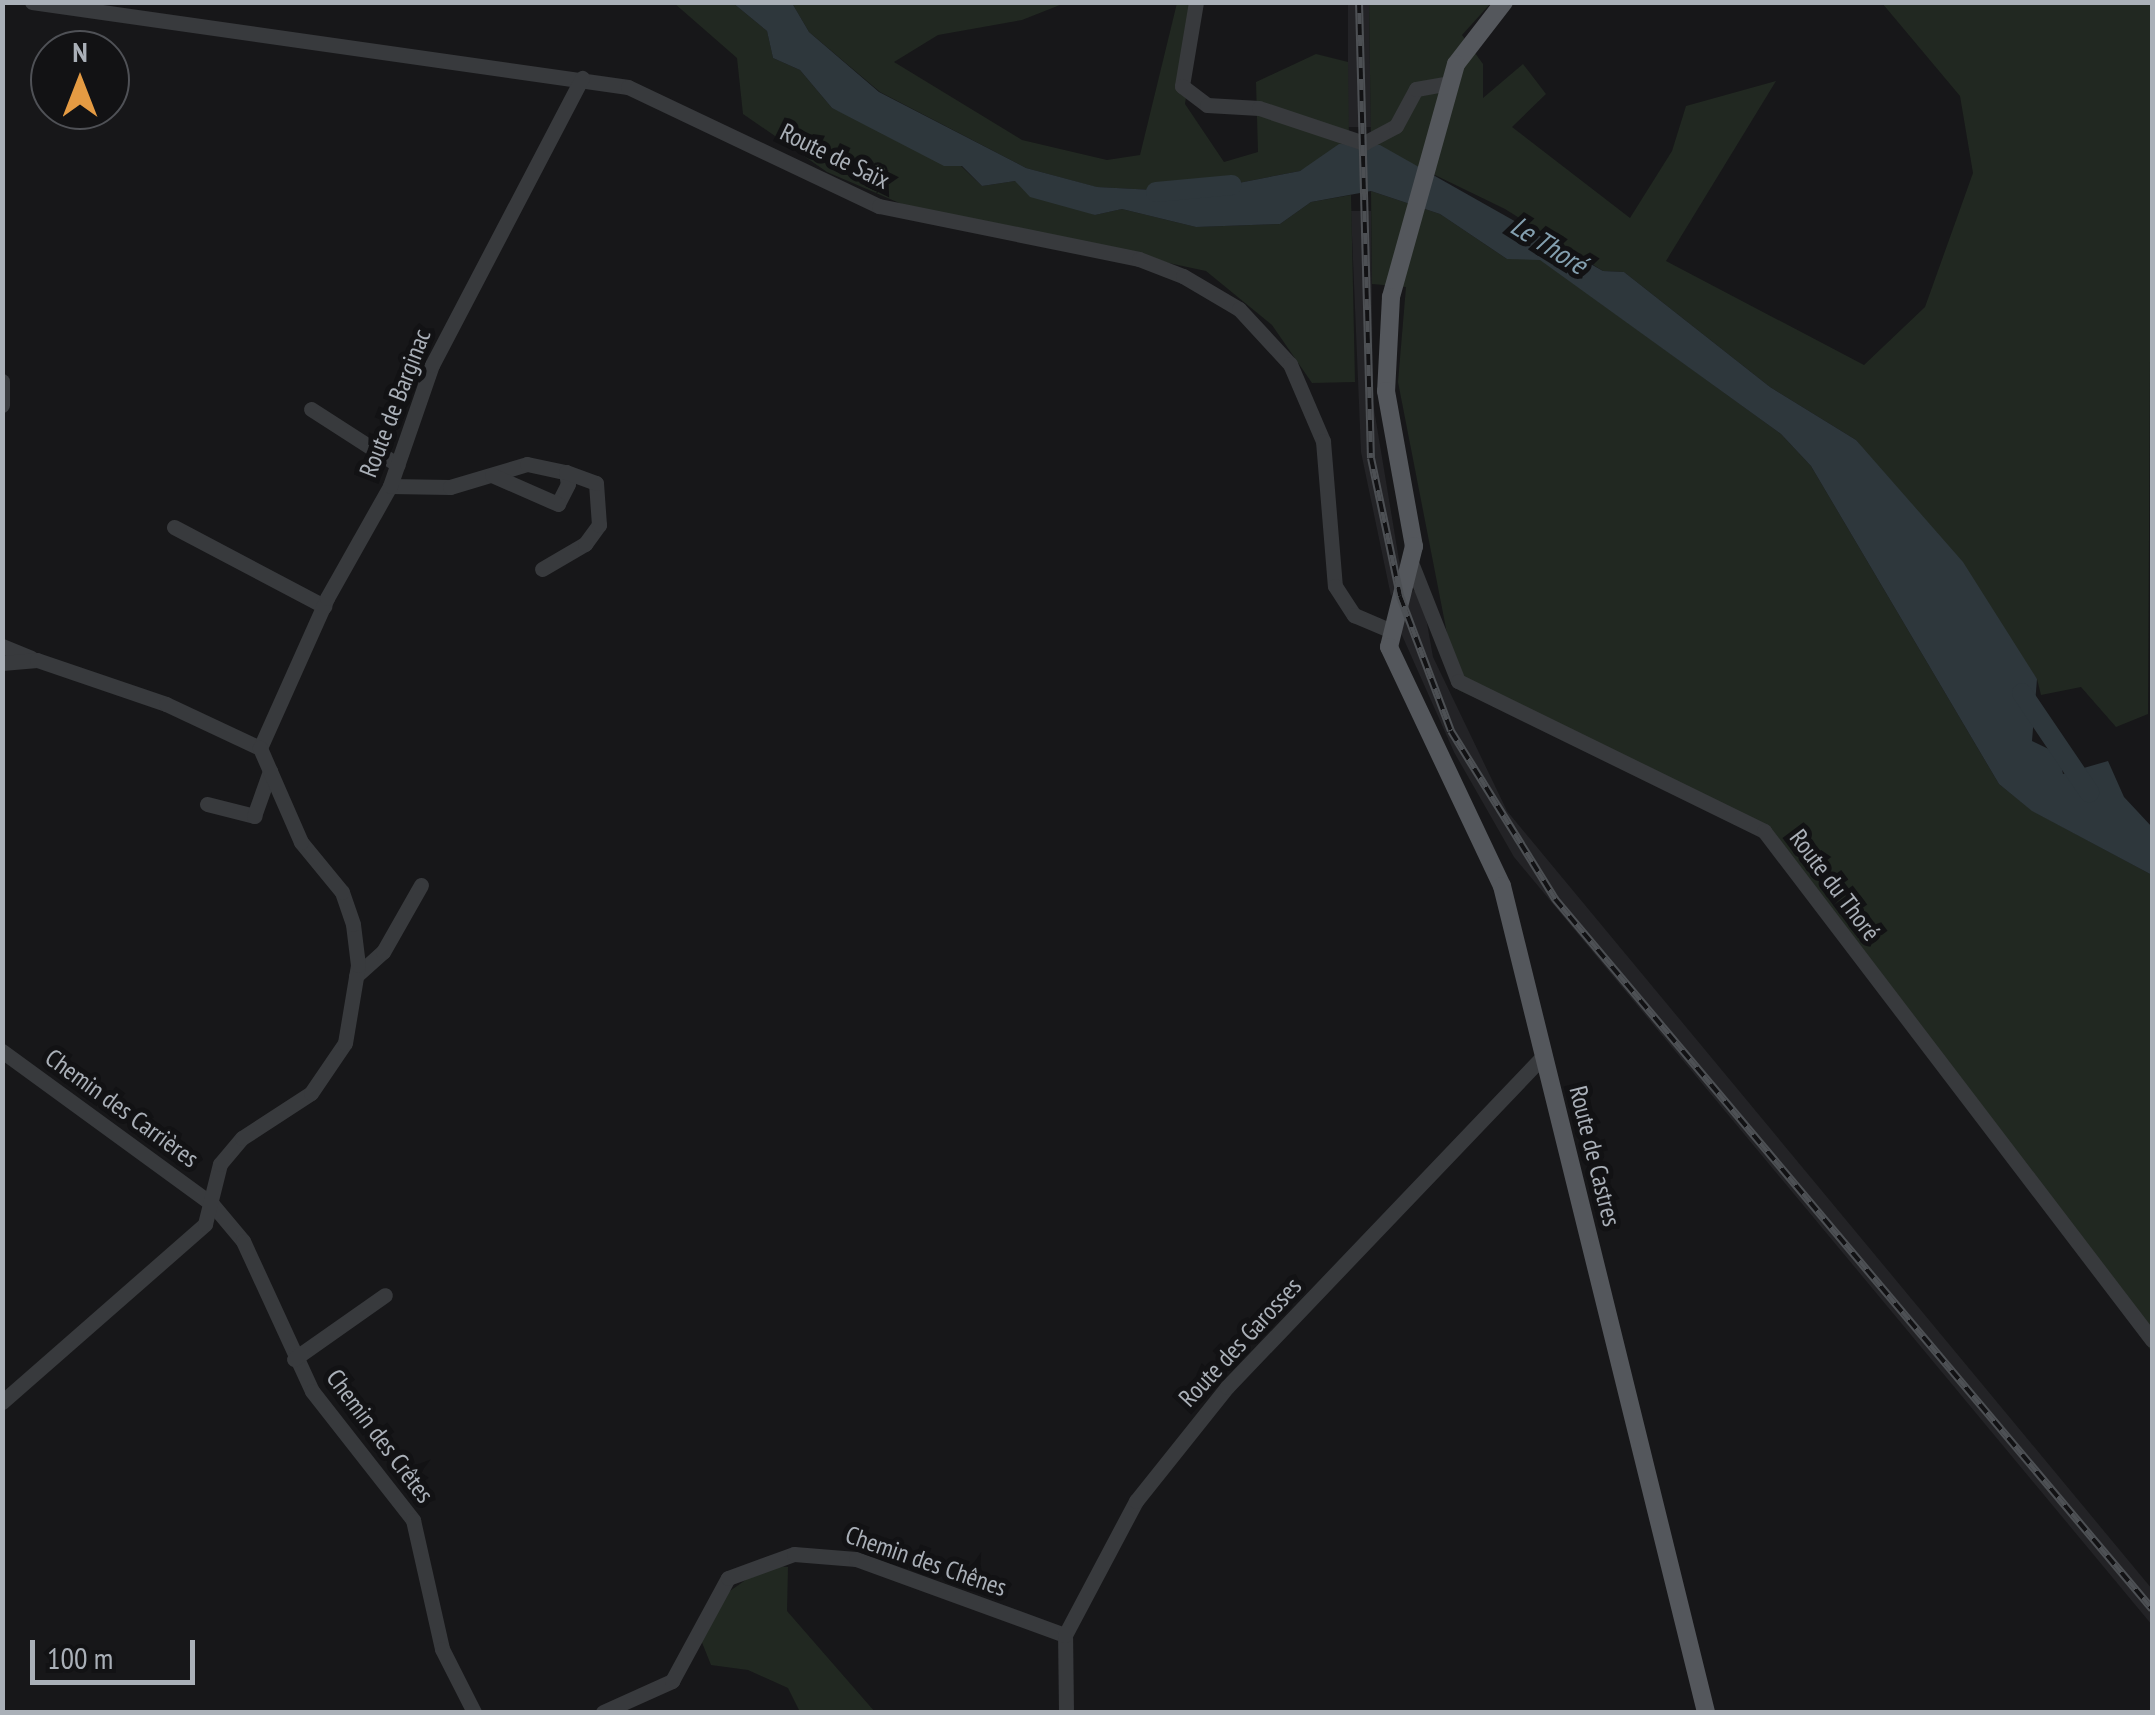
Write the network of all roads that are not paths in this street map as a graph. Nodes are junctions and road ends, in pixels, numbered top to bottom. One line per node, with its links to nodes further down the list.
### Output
1 (32, 2): 4 (street, Route de Saïx)
2 (1196, 2): 5 (street)
3 (1504, 2): 5 (main road)
4 (582, 78): 9 (street, Route de Barginac); 17 (street, Route de Saïx)
5 (1450, 83): 14 (main road)
6 (2, 382): 7 (street)
7 (2, 405)
8 (312, 408): 9 (street)
9 (398, 465): 12 (street, Route de Barginac)
10 (566, 472): 11 (street); 11 (street); 15 (street)
11 (492, 475): 12 (street)
12 (390, 486): 16 (street, Route de Barginac)
13 (174, 527): 16 (street)
14 (1412, 565): 17 (main road); 30 (street, Route du Thoré)
15 (542, 569)
16 (324, 606): 21 (street, Route de Barginac)
17 (1388, 630): 27 (main road, Route de Castres)
18 (2, 646): 19 (street)
19 (36, 660): 20 (street); 21 (street)
20 (2, 663)
21 (260, 748): 22 (street)
22 (270, 771): 23 (street); 25 (street)
23 (207, 804)
24 (422, 885): 25 (street)
25 (356, 976): 28 (street)
26 (2, 1051): 28 (street, Chemin des Carrières)
27 (1544, 1055): 33 (street, Route des Garosses); 37 (main road, Route de Castres)
28 (212, 1204): 31 (street, Chemin des Crêtes); 32 (street)
29 (385, 1295): 31 (street)
30 (2152, 1340)
31 (294, 1359): 34 (street, Chemin des Crêtes)
32 (2, 1402)
33 (1065, 1635): 35 (street, Chemin des Chênes); 36 (street, Route des Garosses)
34 (474, 1712)
35 (603, 1712)
36 (1066, 1712)
37 (1706, 1712)

